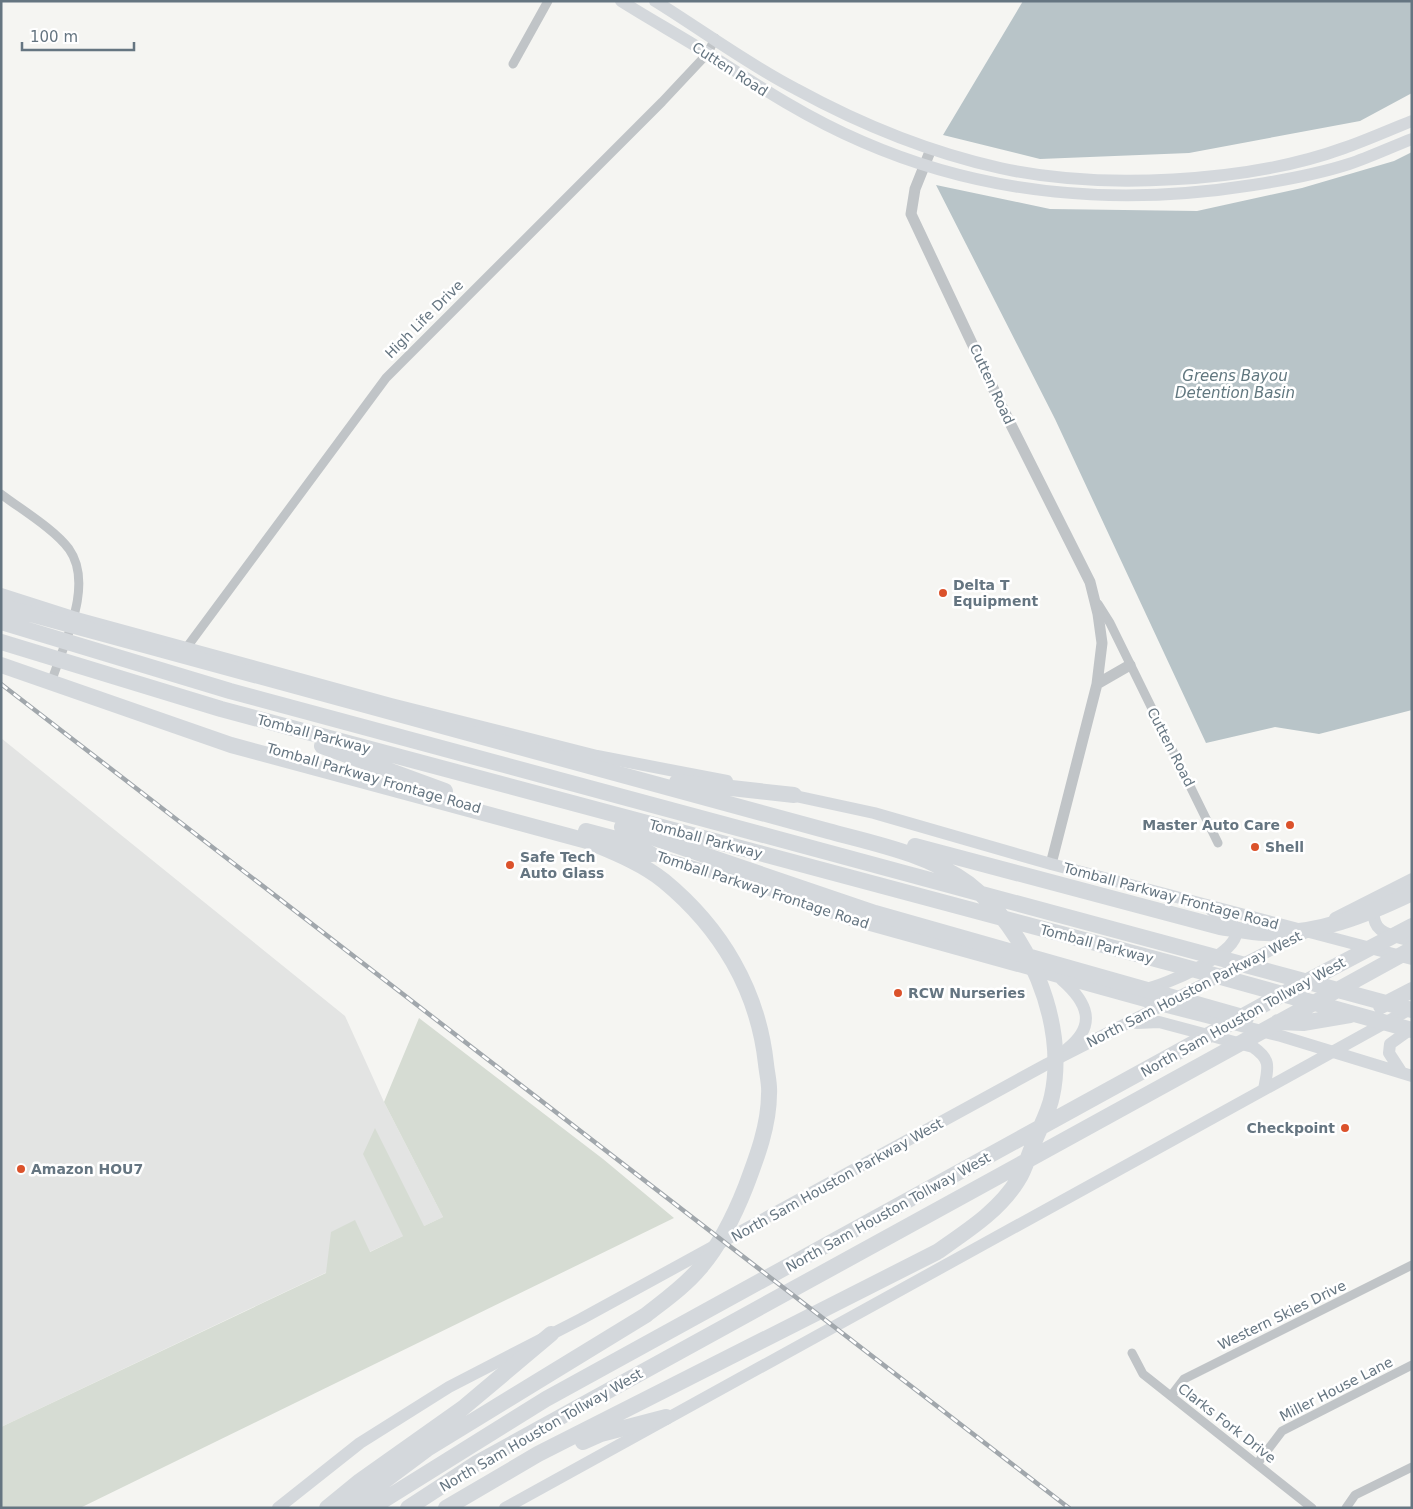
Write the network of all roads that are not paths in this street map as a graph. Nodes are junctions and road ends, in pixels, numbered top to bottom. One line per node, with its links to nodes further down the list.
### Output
1 (548, 1): 6 (street)
2 (621, 1): 5 (main road, Cutten Road)
3 (655, 1): 4 (main road, Cutten Road)
4 (715, 38): 5 (street, High Life Drive); 9 (main road, Cutten Road)
5 (708, 54): 10 (main road, Cutten Road); 18 (street, High Life Drive)
6 (513, 64)
7 (1412, 121): 9 (main road)
8 (1412, 139): 10 (main road)
9 (931, 149): 10 (street, Cutten Road)
10 (924, 167): 13 (street, Cutten Road)
11 (1, 494): 15 (street)
12 (1, 594): 15 (main road, Tomball Parkway Frontage Road)
13 (1094, 599): 19 (street, Cutten Road); 22 (street, Cutten Road)
14 (1, 606): 25 (highway)
15 (73, 617): 18 (main road, Tomball Parkway Frontage Road); 21 (street)
16 (1, 622): 24 (highway, Tomball Parkway)
17 (1, 642): 23 (highway, Tomball Parkway)
18 (187, 648): 27 (main road, Tomball Parkway Frontage Road)
19 (1130, 665): 22 (street); 28 (street, Cutten Road)
20 (1, 666): 21 (main road, Tomball Parkway Frontage Road); 63 (highway)
21 (53, 677): 29 (main road, Tomball Parkway Frontage Road)
22 (1097, 684): 30 (street, Cutten Road)
23 (221, 709): 26 (highway, Tomball Parkway); 29 (highway)
24 (471, 757): 27 (highway); 45 (highway, Tomball Parkway)
25 (600, 770): 32 (highway); 66 (highway)
26 (463, 775): 43 (highway); 48 (highway, Tomball Parkway)
27 (794, 795): 30 (main road, Tomball Parkway Frontage Road)
28 (1218, 843)
29 (651, 854): 41 (main road, Tomball Parkway Frontage Road)
30 (1051, 864): 34 (main road, Tomball Parkway Frontage Road)
31 (1412, 879): 33 (main road, North Sam Houston Parkway West)
32 (1412, 893)
33 (1383, 894): 36 (main road, North Sam Houston Parkway West); 37 (main road)
34 (1196, 901): 36 (main road, Tomball Parkway Frontage Road); 42 (main road)
35 (1412, 926): 64 (highway, North Sam Houston Tollway West)
36 (1308, 931): 39 (main road, Tomball Parkway Frontage Road); 40 (main road, North Sam Houston Parkway West)
37 (1412, 941)
38 (1412, 949): 65 (highway, North Sam Houston Tollway West)
39 (1412, 960)
40 (1223, 975): 44 (main road, North Sam Houston Parkway West); 46 (main road)
41 (1058, 977): 42 (main road, Tomball Parkway Frontage Road); 50 (main road)
42 (1100, 989): 44 (main road, Tomball Parkway Frontage Road)
43 (1412, 990)
44 (1163, 1006): 46 (main road, Tomball Parkway Frontage Road); 47 (main road, North Sam Houston Parkway West)
45 (1412, 1009): 49 (main road)
46 (1224, 1022): 49 (main road, Tomball Parkway Frontage Road)
47 (1129, 1024): 50 (main road, North Sam Houston Parkway West); 52 (main road)
48 (1412, 1029): 51 (main road)
49 (1331, 1052): 51 (main road, Tomball Parkway Frontage Road); 52 (main road)
50 (1047, 1064): 54 (main road, North Sam Houston Parkway West)
51 (1407, 1074)
52 (1264, 1089): 58 (main road)
53 (1412, 1265): 57 (street, Western Skies Drive)
54 (551, 1334): 61 (main road, North Sam Houston Parkway West); 62 (highway)
55 (1132, 1353): 57 (street, Clarks Fork Drive)
56 (1412, 1365): 59 (street, Miller House Lane)
57 (1171, 1396): 59 (street, Clarks Fork Drive)
58 (666, 1417): 67 (highway); 68 (main road)
59 (1256, 1464): 69 (street, Clarks Fork Drive)
60 (1412, 1467): 70 (street)
61 (278, 1508)
62 (327, 1508)
63 (348, 1508)
64 (371, 1508)
65 (408, 1508)
66 (446, 1508)
67 (457, 1508)
68 (505, 1508)
69 (1312, 1508)
70 (1346, 1508)

